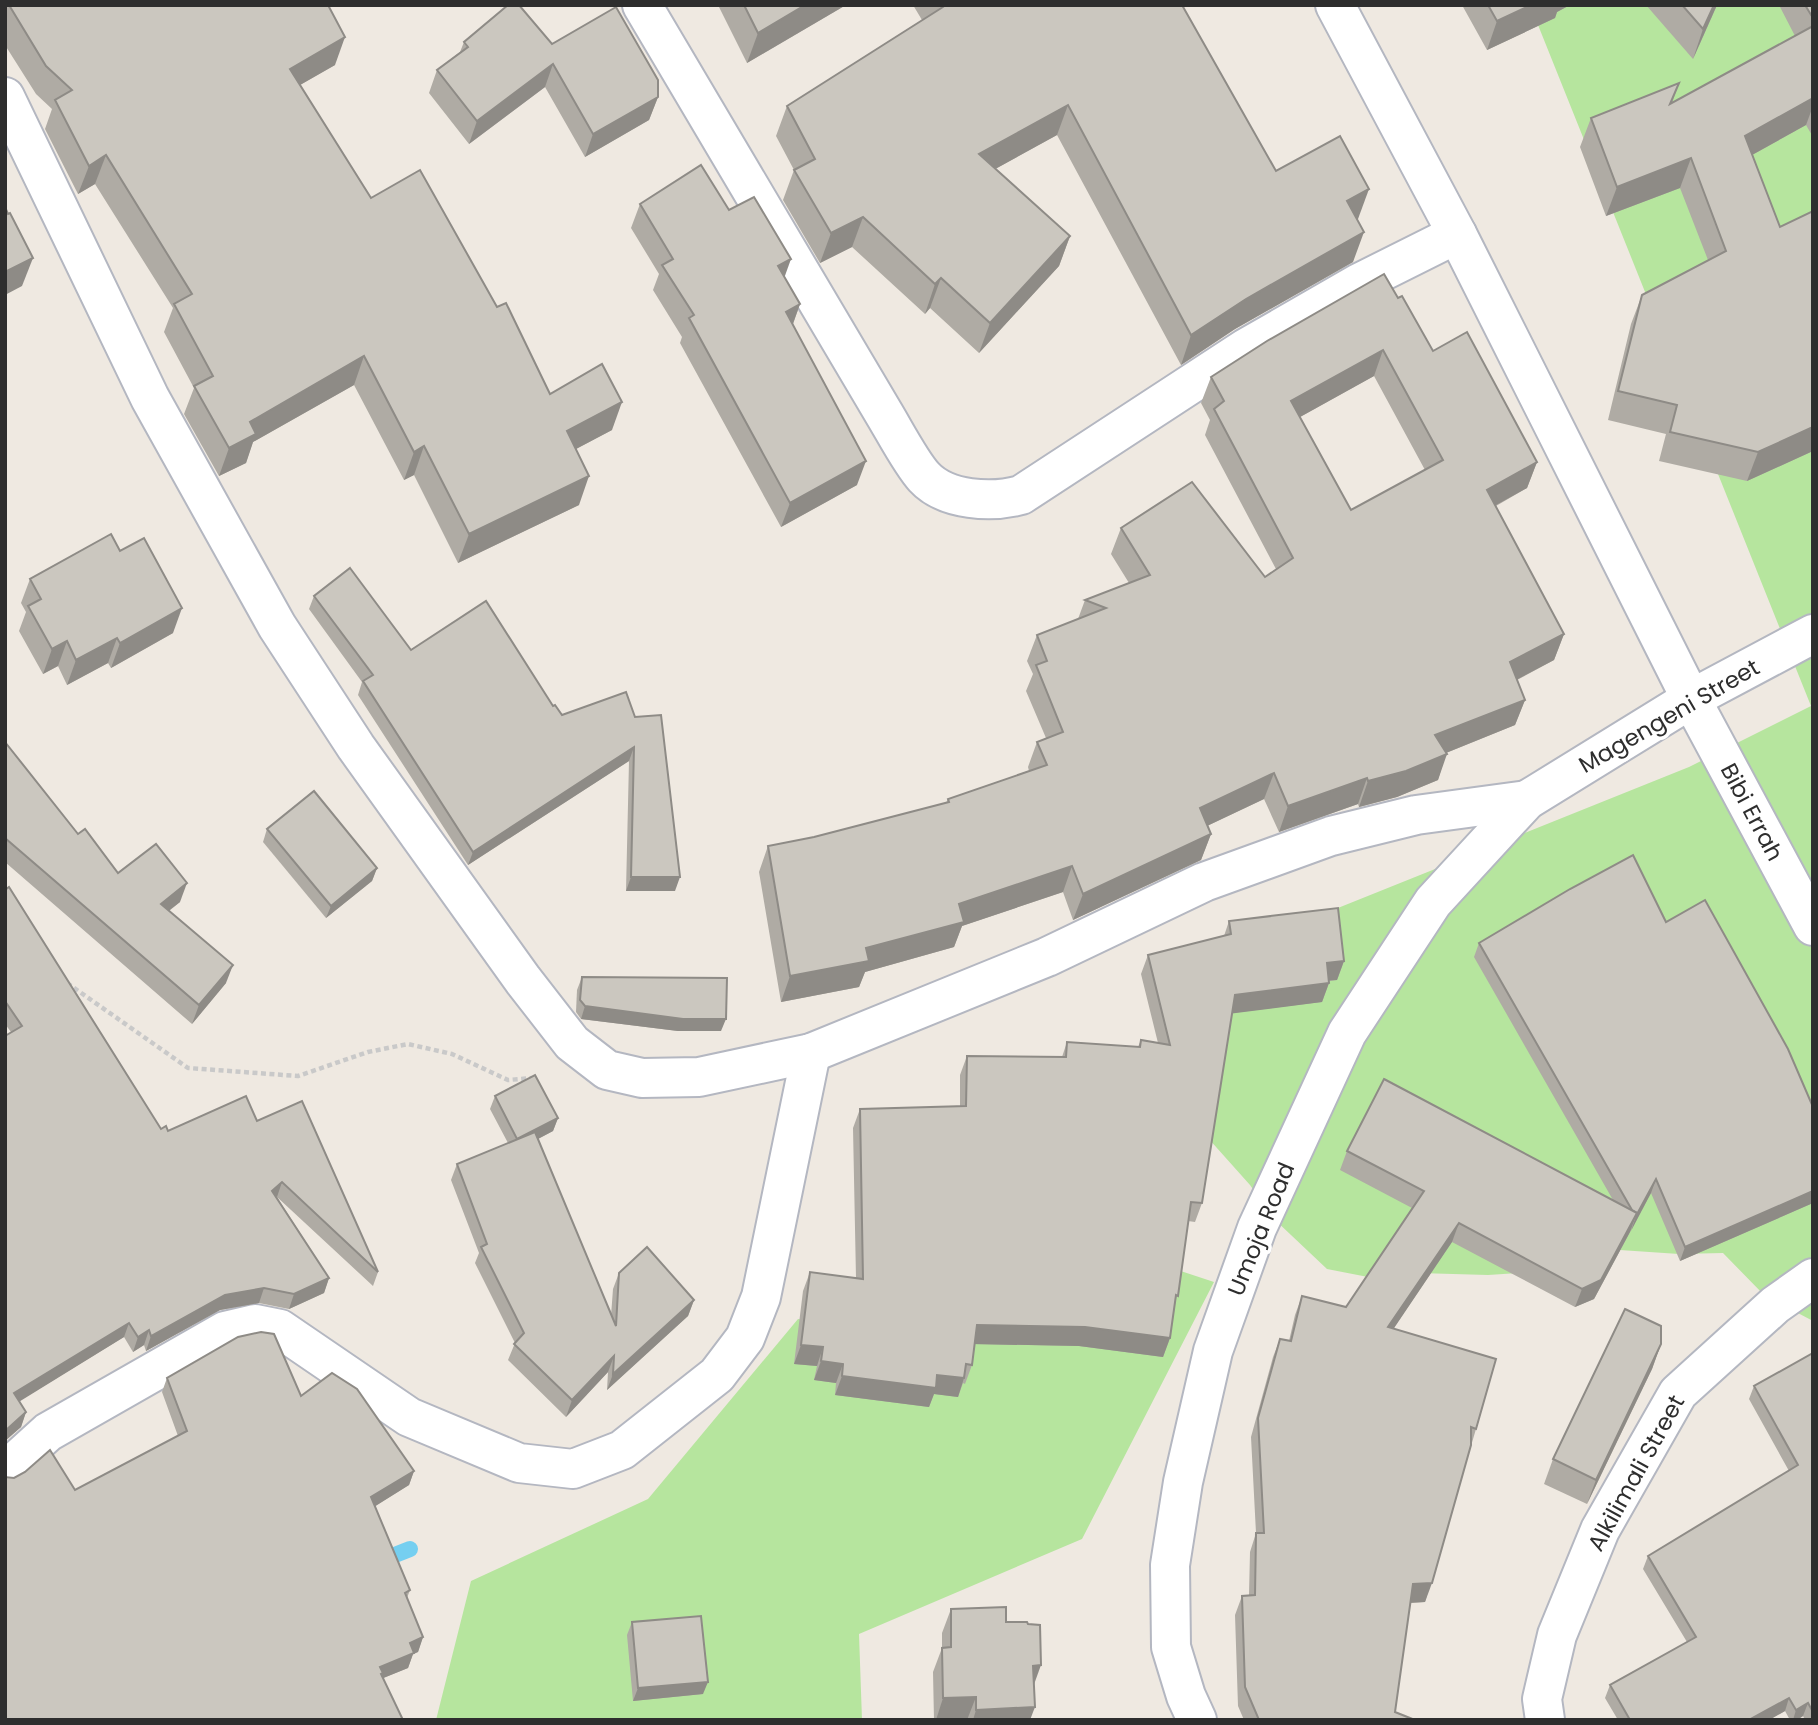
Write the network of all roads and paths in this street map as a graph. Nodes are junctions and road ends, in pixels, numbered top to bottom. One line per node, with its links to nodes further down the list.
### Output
1 (642, 5): 4 (street)
2 (1335, 5): 4 (street, Bibi Errah)
3 (5, 97): 11 (street)
4 (1457, 234): 6 (street, Bibi Errah)
5 (1813, 634): 6 (street, Magengeni Street)
6 (1691, 699): 7 (street, Magengeni Street); 8 (street, Bibi Errah)
7 (1527, 800): 10 (street); 14 (street, Umoja Road)
8 (1813, 926)
9 (62, 980): 11 (path)
10 (811, 1053): 11 (street); 13 (street)
11 (607, 1070)
12 (1813, 1279): 15 (street, Alkilimali Street)
13 (5, 1471)
14 (1197, 1720)
15 (1545, 1720)

